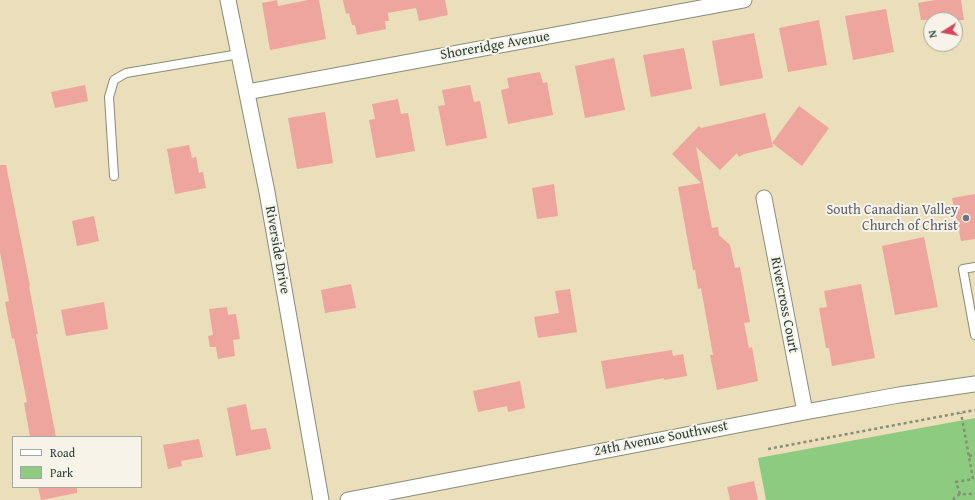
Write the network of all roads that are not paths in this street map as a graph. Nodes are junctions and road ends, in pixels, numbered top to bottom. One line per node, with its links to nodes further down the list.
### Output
1 (228, 0): 3 (street, Riverside Drive)
2 (744, 0): 4 (street, Shoreridge Avenue)
3 (239, 54): 4 (street, Riverside Drive); 5 (lane)
4 (247, 92): 12 (street, Riverside Drive)
5 (114, 176)
6 (764, 198): 11 (street, Rivercross Court)
7 (975, 267): 8 (lane)
8 (974, 319): 9 (lane)
9 (975, 335)
10 (975, 384): 11 (street, 24th Avenue Southwest)
11 (805, 412): 13 (street, 24th Avenue Southwest)
12 (321, 500)
13 (348, 500)

